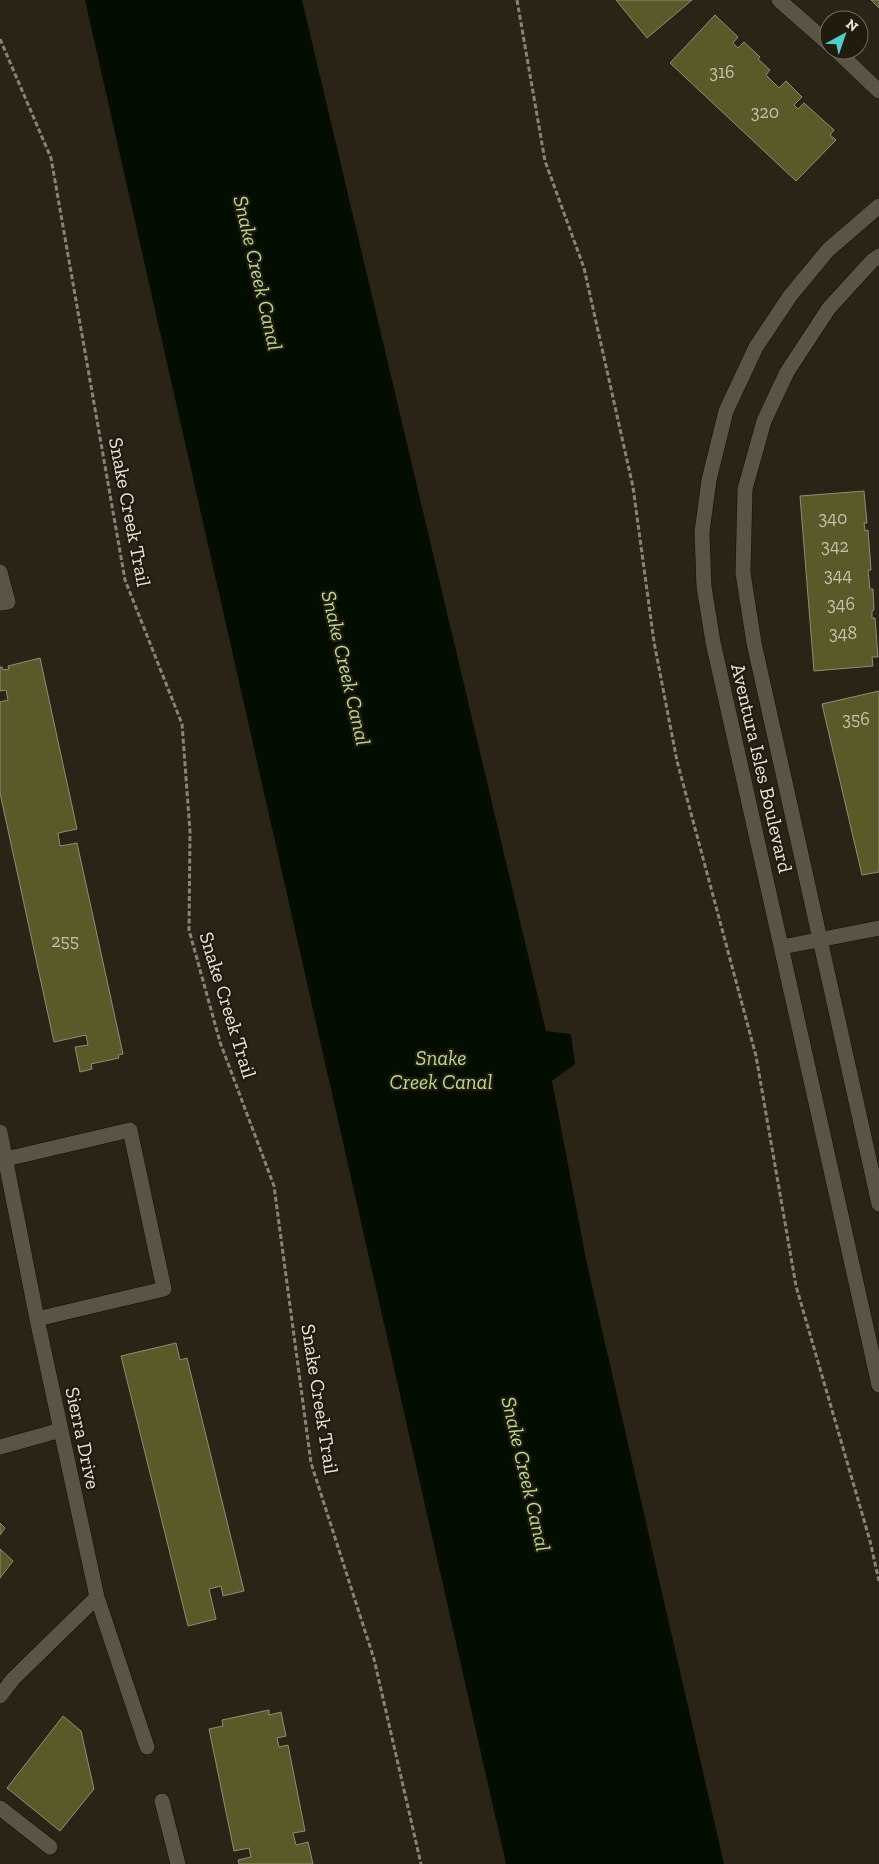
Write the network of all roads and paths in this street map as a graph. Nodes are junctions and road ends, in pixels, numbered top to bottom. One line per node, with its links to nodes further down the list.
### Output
1 (517, 0): 21 (path)
2 (779, 0): 3 (street)
3 (819, 35)
4 (0, 39): 29 (path, Snake Creek Trail)
5 (846, 60): 6 (street)
6 (879, 91)
7 (879, 206): 13 (street, Aventura Isles Boulevard)
8 (879, 256): 12 (street, Aventura Isles Boulevard)
9 (0, 572): 10 (street)
10 (0, 603)
11 (879, 928): 12 (street)
12 (820, 940): 13 (street); 16 (street, Aventura Isles Boulevard)
13 (782, 947): 18 (street, Aventura Isles Boulevard)
14 (0, 1132): 15 (street, Sierra Drive)
15 (6, 1159): 17 (street, Sierra Drive); 17 (street)
16 (879, 1204)
17 (38, 1319): 19 (street, Sierra Drive)
18 (879, 1384)
19 (61, 1430): 20 (street); 22 (street, Sierra Drive)
20 (0, 1447)
21 (879, 1581)
22 (97, 1597): 23 (street); 24 (street, Sierra Drive)
23 (0, 1696)
24 (147, 1747)
25 (162, 1801): 28 (street)
26 (0, 1808): 27 (street)
27 (50, 1847)
28 (178, 1864)
29 (421, 1864)

